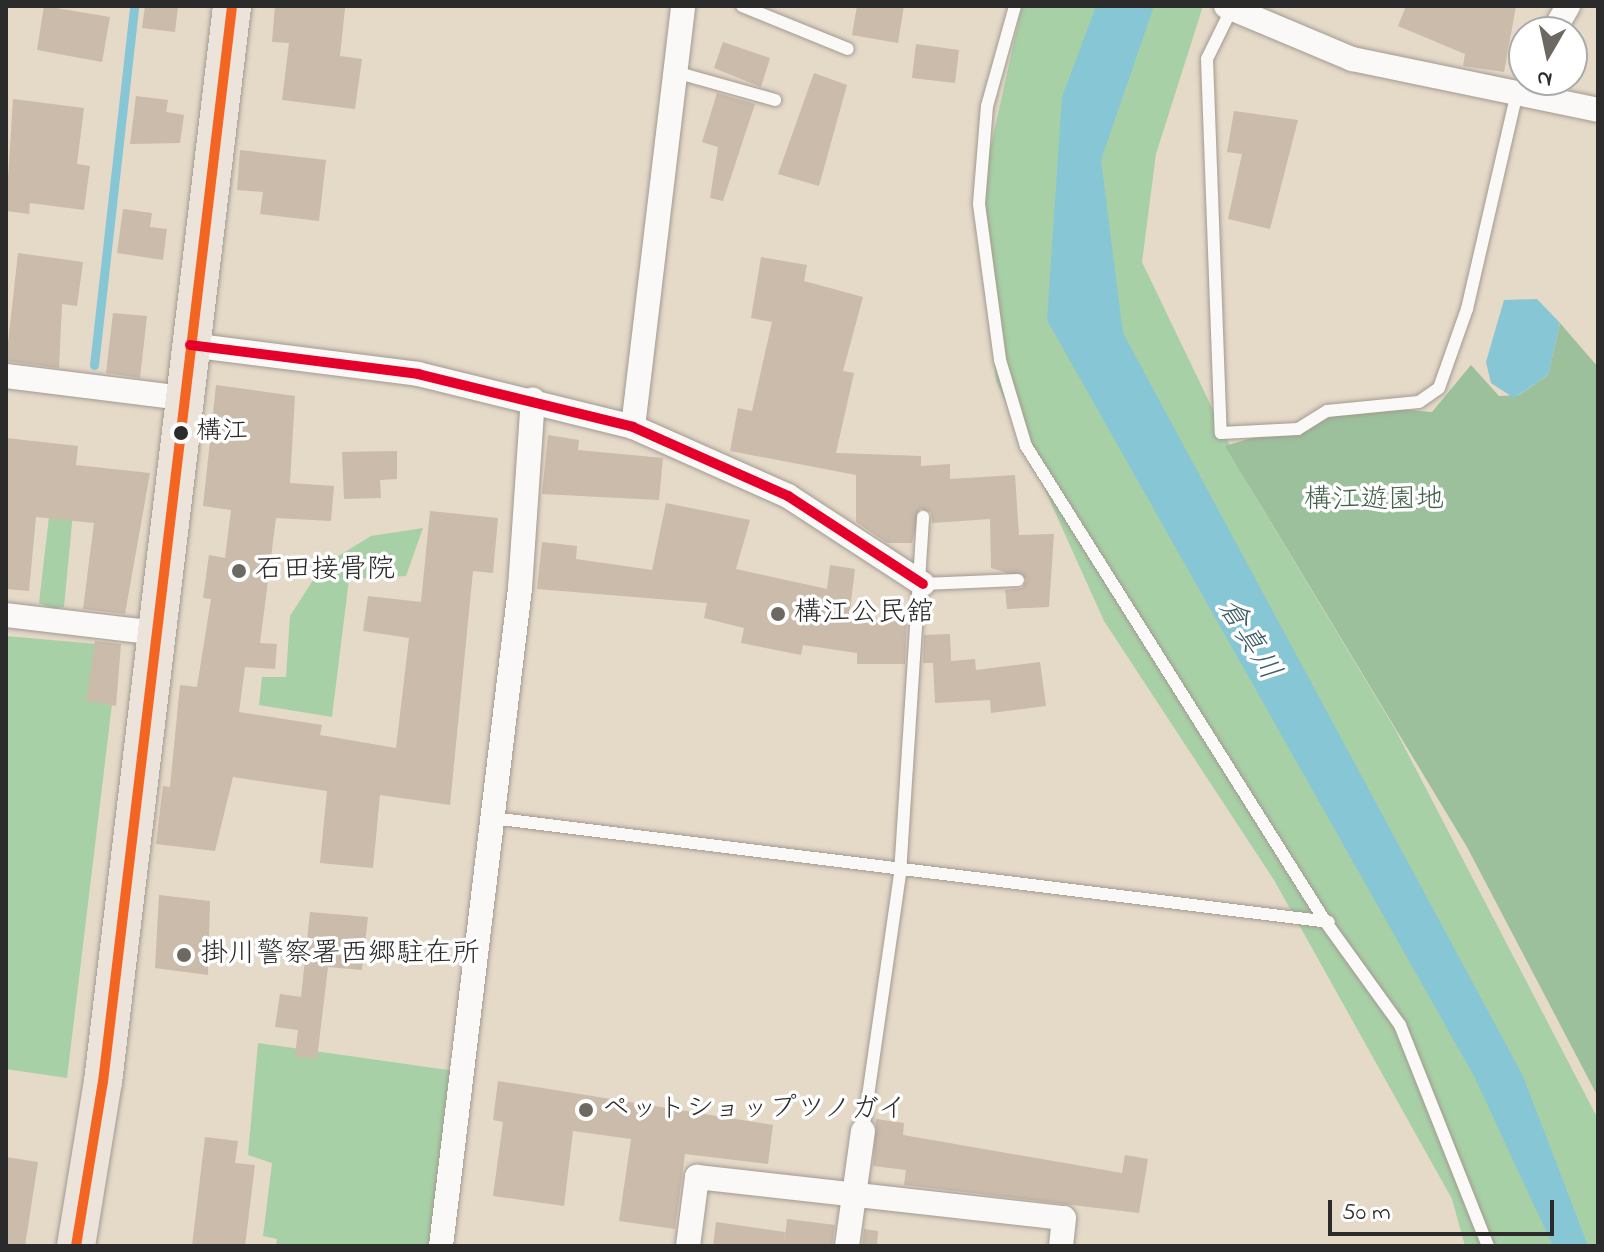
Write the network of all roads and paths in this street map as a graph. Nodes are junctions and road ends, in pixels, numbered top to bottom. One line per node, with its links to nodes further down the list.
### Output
1 (232, 6): 13 (main road)
2 (683, 6): 7 (street)
3 (742, 6): 6 (lane)
4 (1015, 6): 25 (lane)
5 (1231, 7): 8 (street); 9 (lane)
6 (848, 49)
7 (675, 72): 11 (lane); 17 (street)
8 (1508, 86)
9 (1519, 96)
10 (1549, 96): 12 (street)
11 (775, 100)
12 (1598, 110)
13 (190, 345): 15 (main road); 16 (street)
14 (6, 376): 15 (street)
15 (183, 398): 22 (main road)
16 (533, 399): 17 (street); 23 (street)
17 (633, 427): 20 (street)
18 (923, 517): 20 (lane)
19 (1018, 580): 20 (lane)
20 (923, 584): 24 (lane)
21 (6, 615): 22 (street)
22 (157, 633): 28 (main road)
23 (492, 818): 24 (lane); 29 (street)
24 (900, 874): 25 (lane); 26 (lane)
25 (1327, 922): 33 (lane)
26 (863, 1131): 27 (street)
27 (852, 1194): 30 (street); 31 (street); 32 (street)
28 (76, 1246)
29 (441, 1246)
30 (688, 1246)
31 (847, 1246)
32 (1061, 1246)
33 (1488, 1246)

